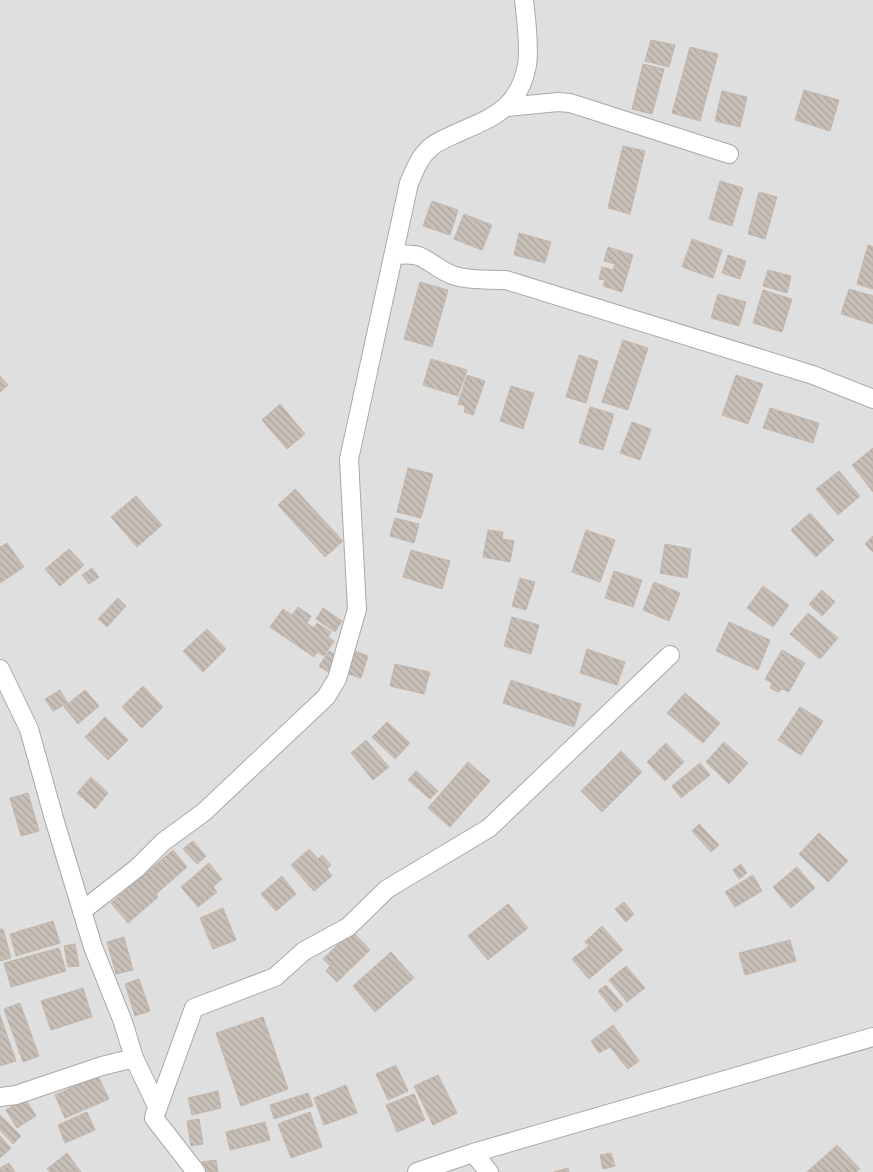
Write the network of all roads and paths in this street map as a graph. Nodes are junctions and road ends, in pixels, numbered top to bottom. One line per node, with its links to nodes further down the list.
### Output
1 (524, 0): 2 (street)
2 (507, 107): 3 (street); 4 (street)
3 (729, 154)
4 (394, 255): 5 (street); 8 (street)
5 (873, 399)
6 (670, 655): 12 (street)
7 (0, 669): 8 (street)
8 (82, 911): 10 (street)
9 (873, 1037): 13 (street)
10 (134, 1058): 11 (street); 12 (street)
11 (0, 1097)
12 (154, 1118): 14 (street)
13 (473, 1153): 15 (street); 16 (street)
14 (196, 1172)
15 (418, 1172)
16 (489, 1172)

